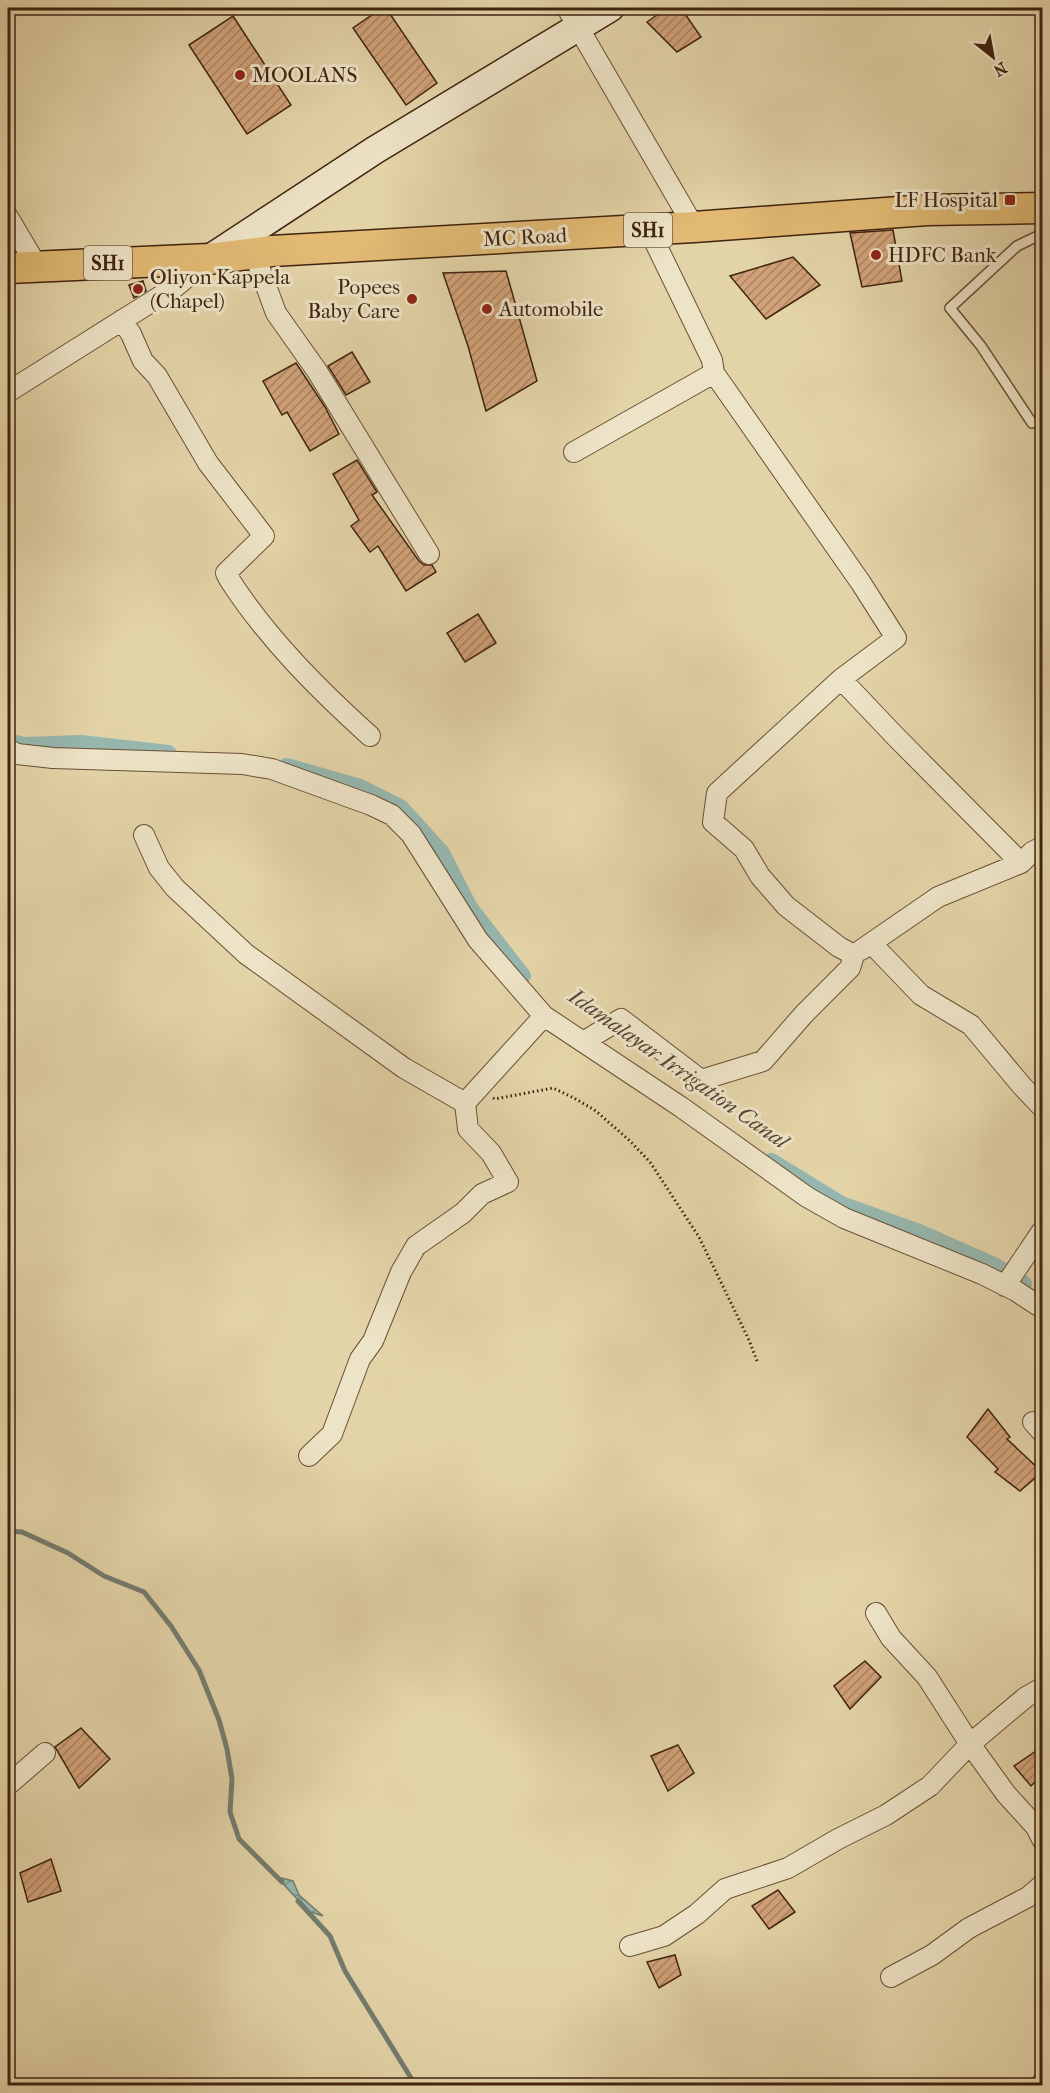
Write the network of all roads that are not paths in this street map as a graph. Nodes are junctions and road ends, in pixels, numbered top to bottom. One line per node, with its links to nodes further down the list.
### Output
1 (610, 8): 2 (main road)
2 (572, 17): 5 (street); 9 (main road)
3 (1042, 208): 5 (main road, MC Road / SH1)
4 (8, 217): 10 (street)
5 (694, 227): 6 (main road, MC Road / SH1)
6 (649, 230): 8 (main road, MC Road / SH1); 13 (street)
7 (1042, 234): 15 (lane)
8 (254, 253): 9 (main road, MC Road / SH1); 17 (street)
9 (210, 259): 10 (main road, MC Road / SH1); 12 (street)
10 (37, 266): 11 (main road, MC Road / SH1)
11 (8, 268)
12 (122, 320): 14 (street); 19 (street)
13 (714, 373): 16 (street); 18 (street)
14 (8, 392)
15 (1032, 423)
16 (574, 452)
17 (429, 554)
18 (841, 679): 23 (street); 25 (street)
19 (370, 736)
20 (8, 749): 26 (street)
21 (144, 835): 28 (street)
22 (1042, 847): 23 (street)
23 (1021, 863): 24 (street)
24 (871, 944): 25 (street); 29 (street)
25 (854, 955): 27 (street)
26 (544, 1016): 27 (street); 28 (street)
27 (583, 1042): 31 (street)
28 (465, 1103): 33 (street)
29 (1042, 1107)
30 (1042, 1231): 31 (street)
31 (1005, 1286): 32 (street)
32 (1042, 1308)
33 (309, 1456)
34 (876, 1613): 36 (street)
35 (1042, 1688): 36 (street)
36 (970, 1744): 39 (street); 41 (street)
37 (45, 1753): 38 (street)
38 (8, 1785)
39 (1042, 1839)
40 (1042, 1885): 42 (street)
41 (630, 1947)
42 (891, 1977)

